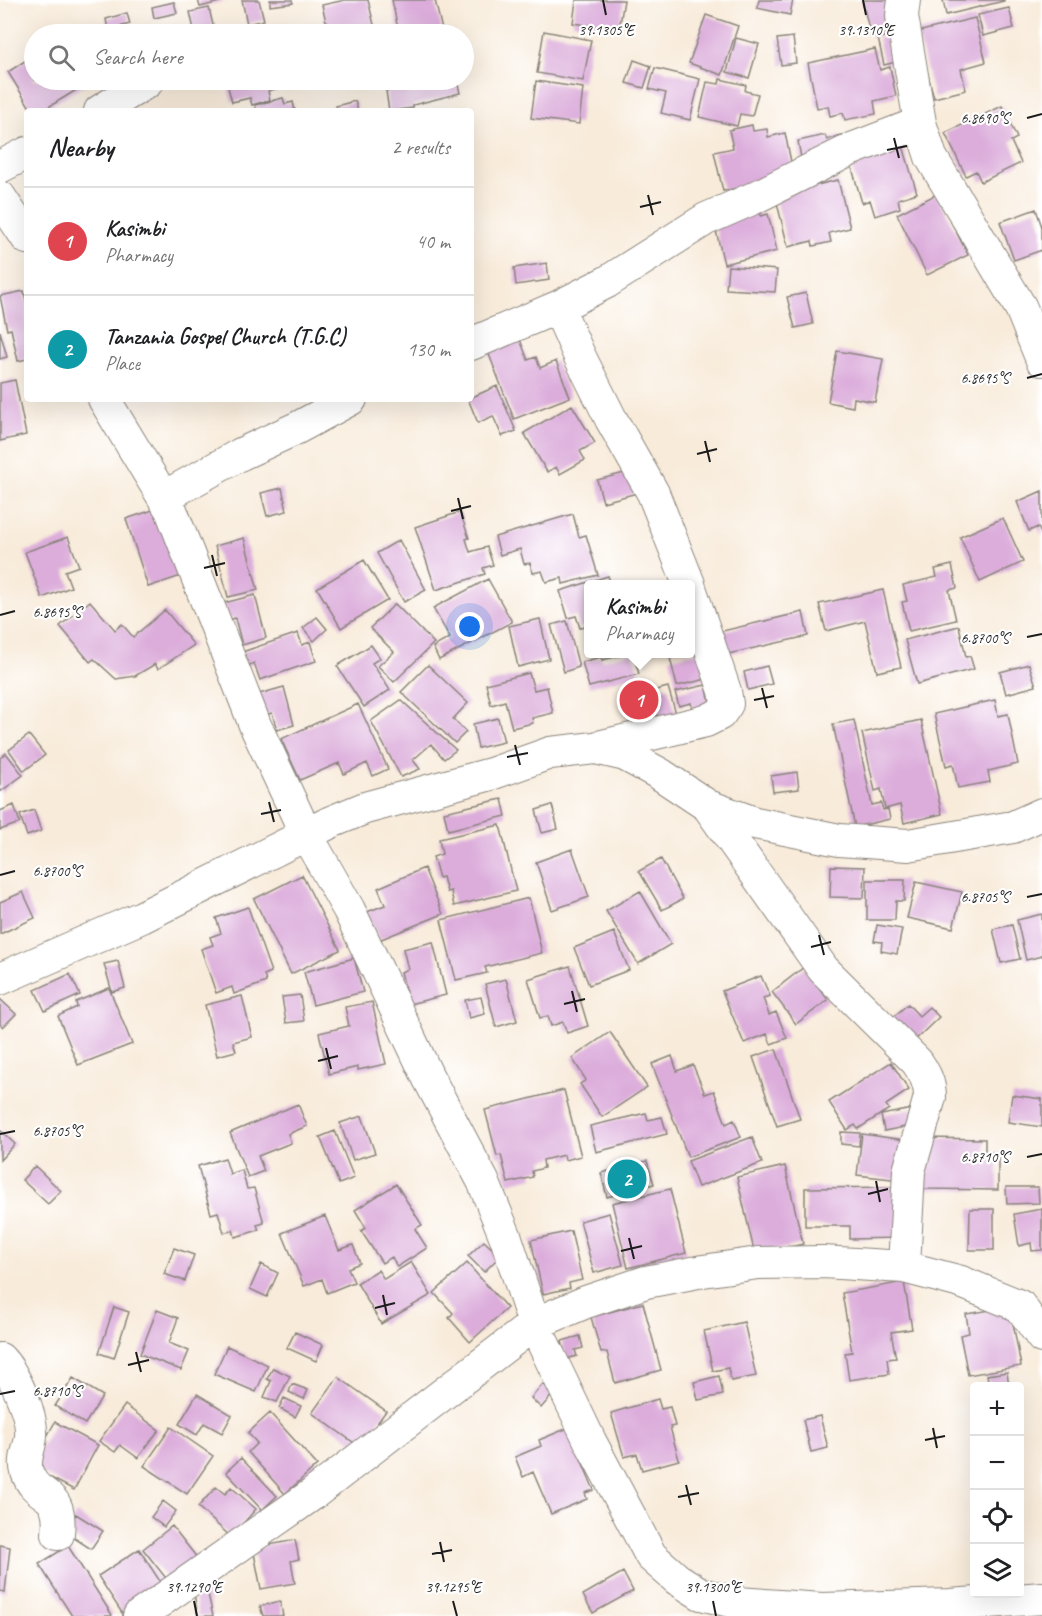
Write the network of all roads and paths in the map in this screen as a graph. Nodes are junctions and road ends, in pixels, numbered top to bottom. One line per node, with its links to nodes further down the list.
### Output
1 (904, 0): 4 (street)
2 (134, 90): 3 (street)
3 (105, 108)
4 (920, 123): 9 (street); 11 (street)
5 (24, 155): 6 (street)
6 (0, 167)
7 (0, 197): 8 (street)
8 (24, 233)
9 (558, 307): 10 (street); 15 (street)
10 (474, 343)
11 (1042, 360)
12 (106, 402): 14 (street)
13 (345, 402): 14 (street)
14 (164, 497): 20 (street)
15 (687, 580)
16 (695, 604): 17 (street)
17 (595, 748): 18 (street); 20 (street)
18 (708, 806): 19 (street); 22 (street)
19 (1042, 814)
20 (306, 834): 21 (street); 24 (street)
21 (0, 979)
22 (904, 1267): 23 (street); 24 (street)
23 (1031, 1304): 25 (street)
24 (534, 1324): 28 (street); 29 (street)
25 (1042, 1337)
26 (0, 1359): 27 (street)
27 (58, 1534)
28 (1042, 1598)
29 (139, 1616)

